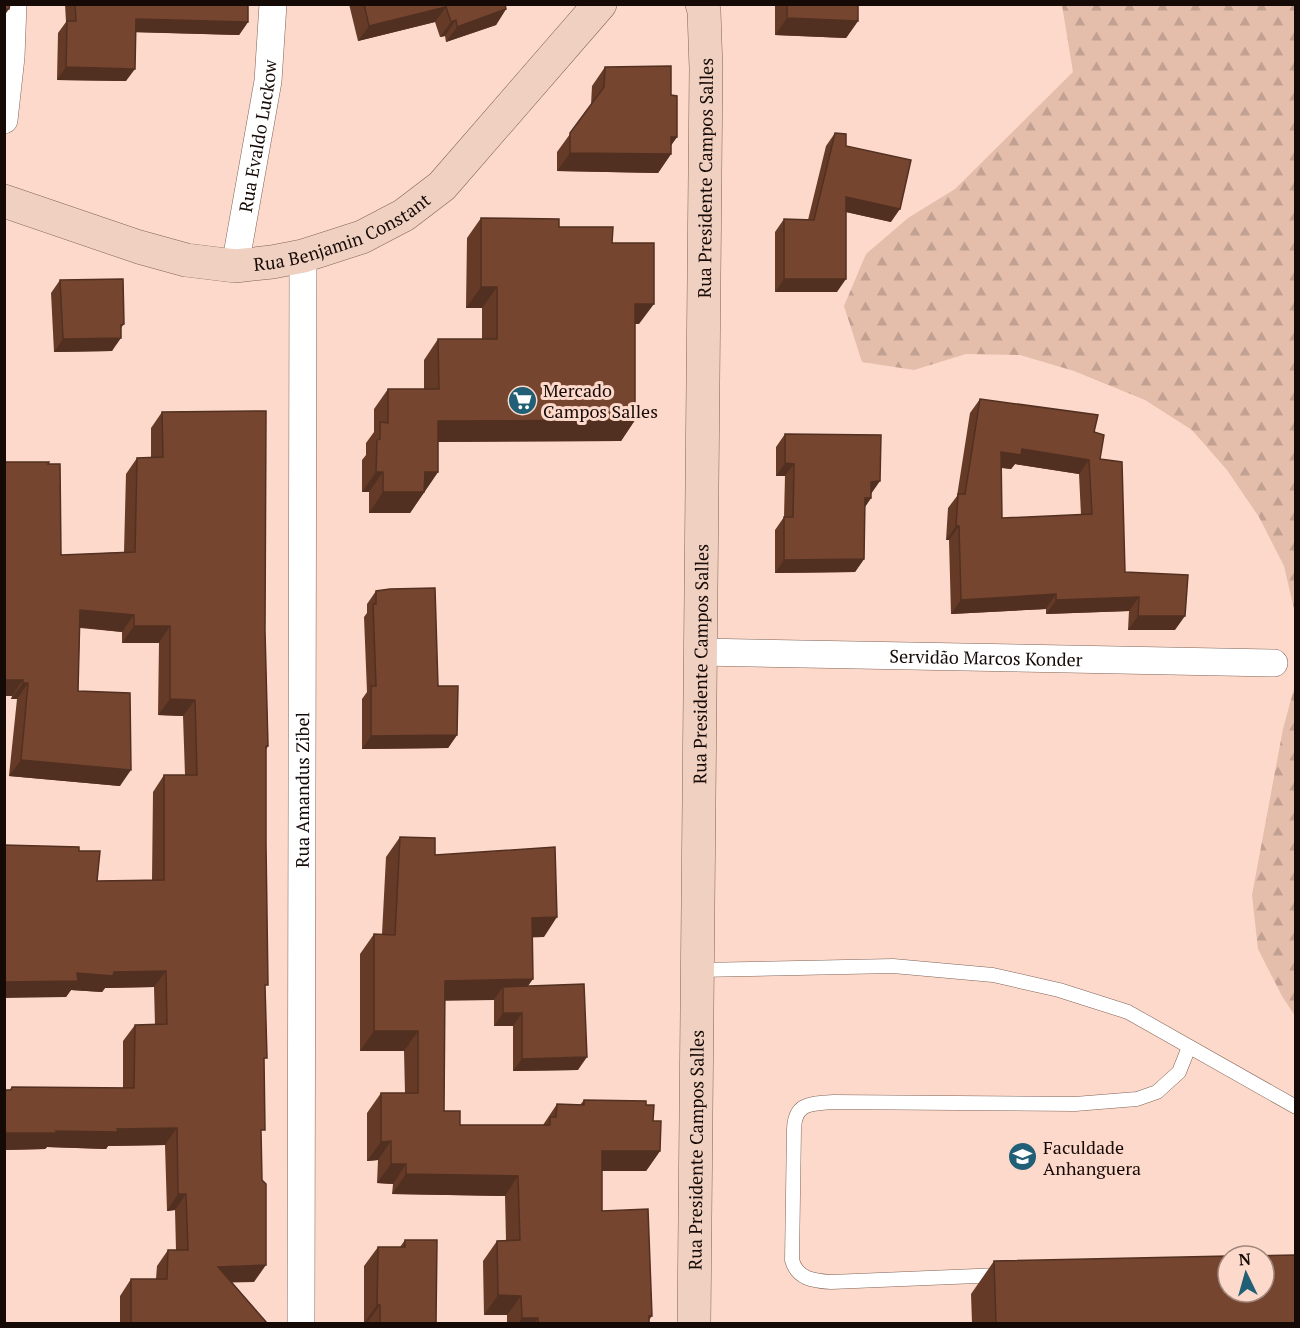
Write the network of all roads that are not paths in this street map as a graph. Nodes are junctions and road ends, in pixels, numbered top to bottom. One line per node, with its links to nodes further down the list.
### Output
1 (13, 4): 5 (street)
2 (273, 4): 8 (street, Rua Evaldo Luckow)
3 (600, 4): 7 (main road, Rua Benjamin Constant)
4 (702, 4): 9 (main road, Rua Presidente Campos Salles)
5 (4, 120)
6 (4, 201): 8 (main road, Rua Benjamin Constant)
7 (303, 256): 8 (main road, Rua Benjamin Constant); 15 (street, Rua Amandus Zibel)
8 (235, 266)
9 (700, 652): 10 (street, Servidão Marcos Konder); 11 (main road, Rua Presidente Campos Salles)
10 (1274, 663)
11 (698, 970): 12 (lane); 16 (main road, Rua Presidente Campos Salles)
12 (1189, 1047): 13 (lane); 14 (lane)
13 (1296, 1107)
14 (1013, 1275)
15 (301, 1323)
16 (694, 1323)

